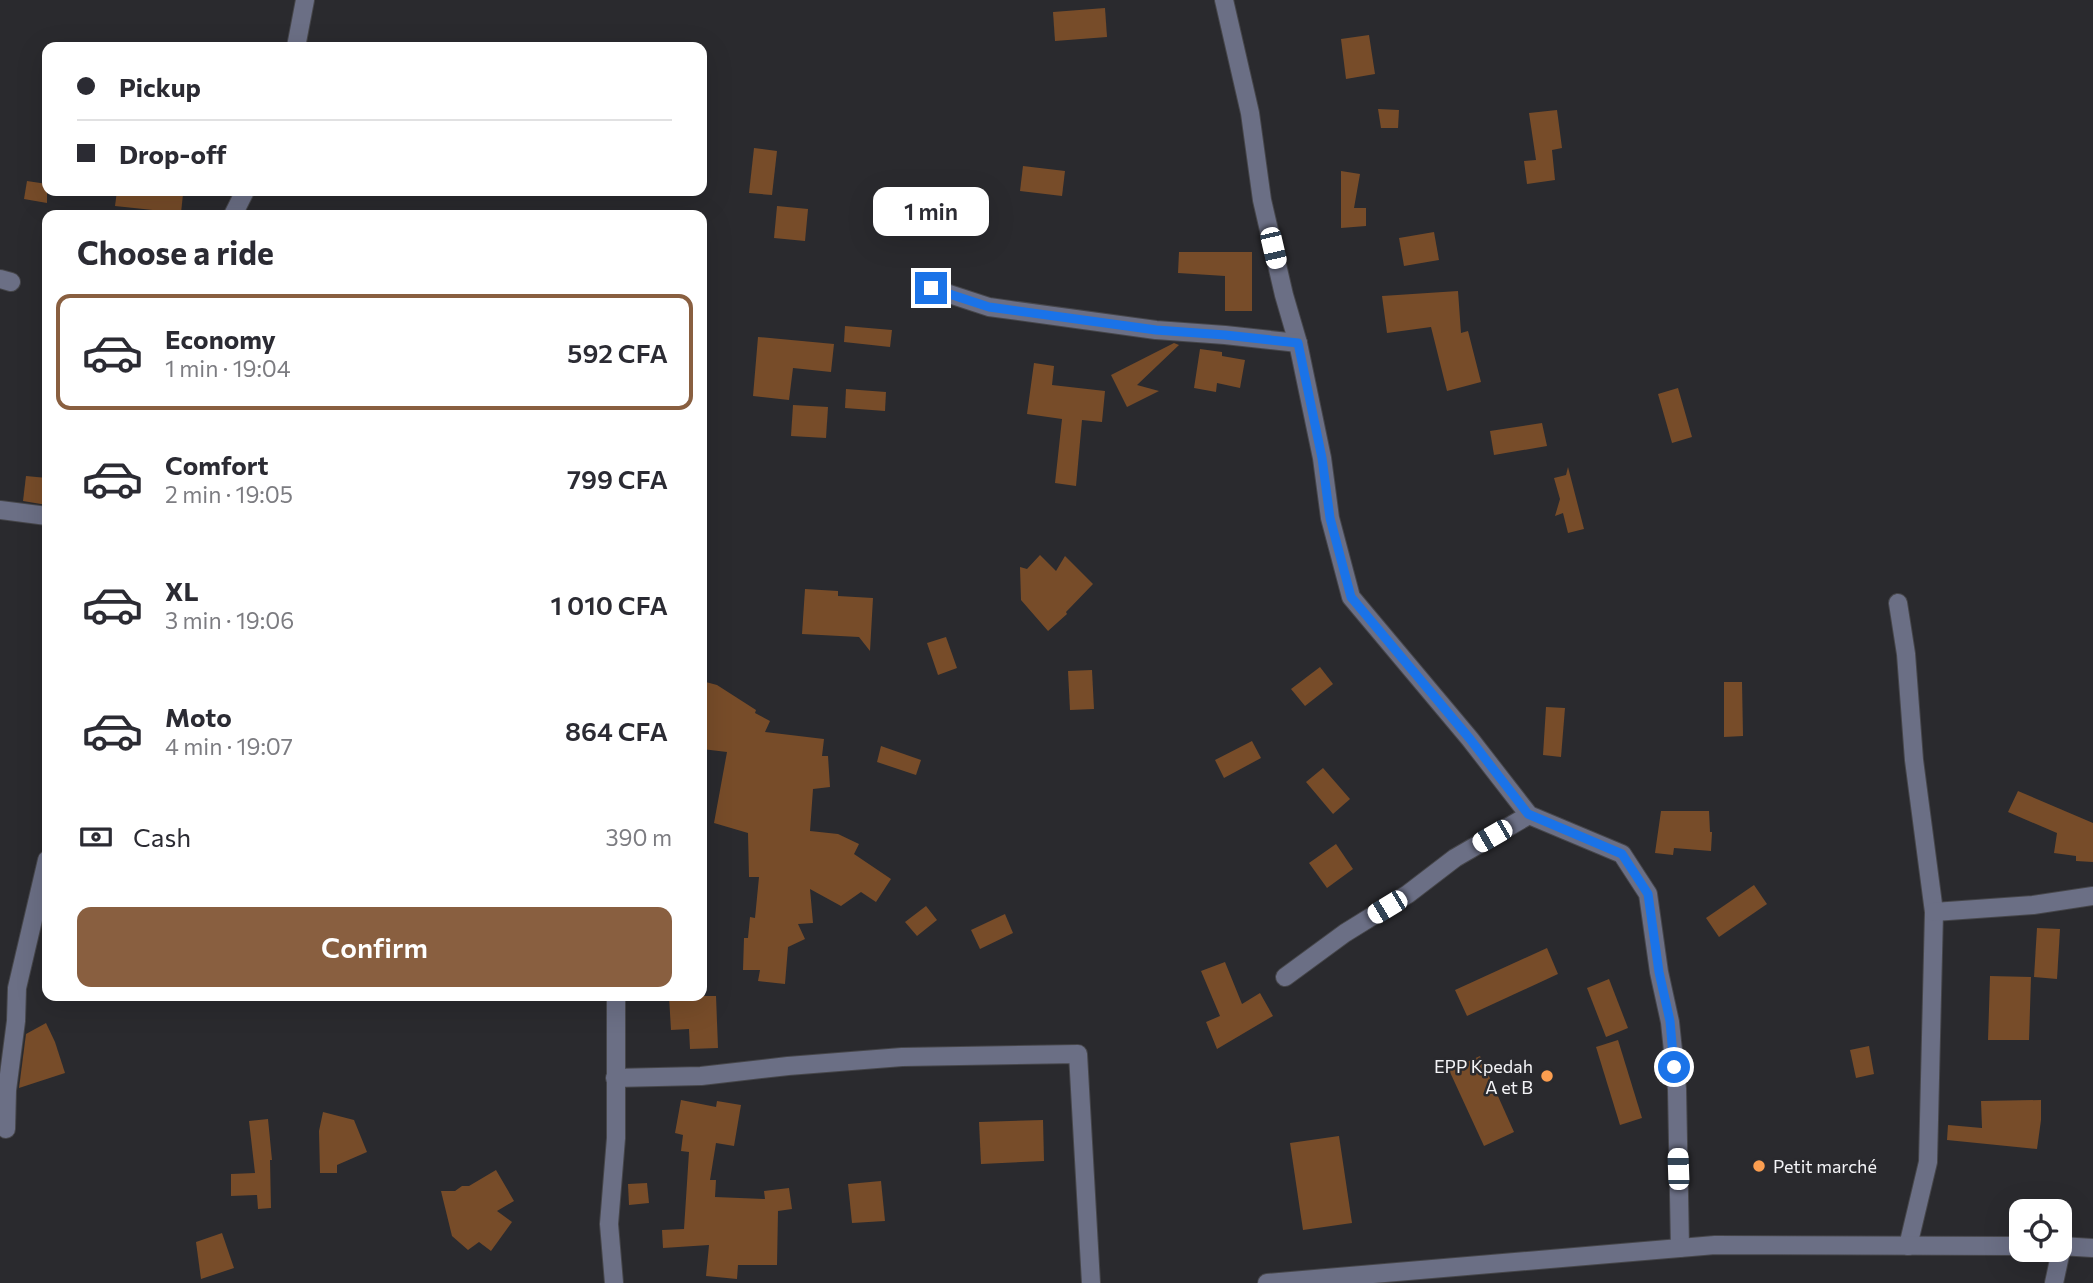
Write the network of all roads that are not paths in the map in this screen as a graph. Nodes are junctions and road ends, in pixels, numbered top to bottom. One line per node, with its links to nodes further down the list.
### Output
1 (305, 0): 3 (street)
2 (1224, 0): 5 (street)
3 (297, 42)
4 (931, 288): 5 (street)
5 (1298, 343): 9 (street)
6 (0, 510): 7 (street)
7 (42, 515)
8 (1898, 603): 12 (street)
9 (1528, 814): 13 (street); 21 (street)
10 (42, 877): 14 (street)
11 (2093, 896): 12 (street)
12 (1934, 912): 18 (street)
13 (1285, 977)
14 (8, 990): 17 (street)
15 (616, 1001): 16 (street)
16 (615, 1078): 25 (street); 26 (street)
17 (6, 1129)
18 (1909, 1246): 19 (street); 21 (street)
19 (2009, 1246)
20 (2072, 1247): 22 (street)
21 (1680, 1248): 24 (street)
22 (2093, 1248)
23 (2058, 1262): 28 (street)
24 (1418, 1277): 27 (street)
25 (614, 1283)
26 (1091, 1283)
27 (1266, 1283)
28 (2054, 1283)

